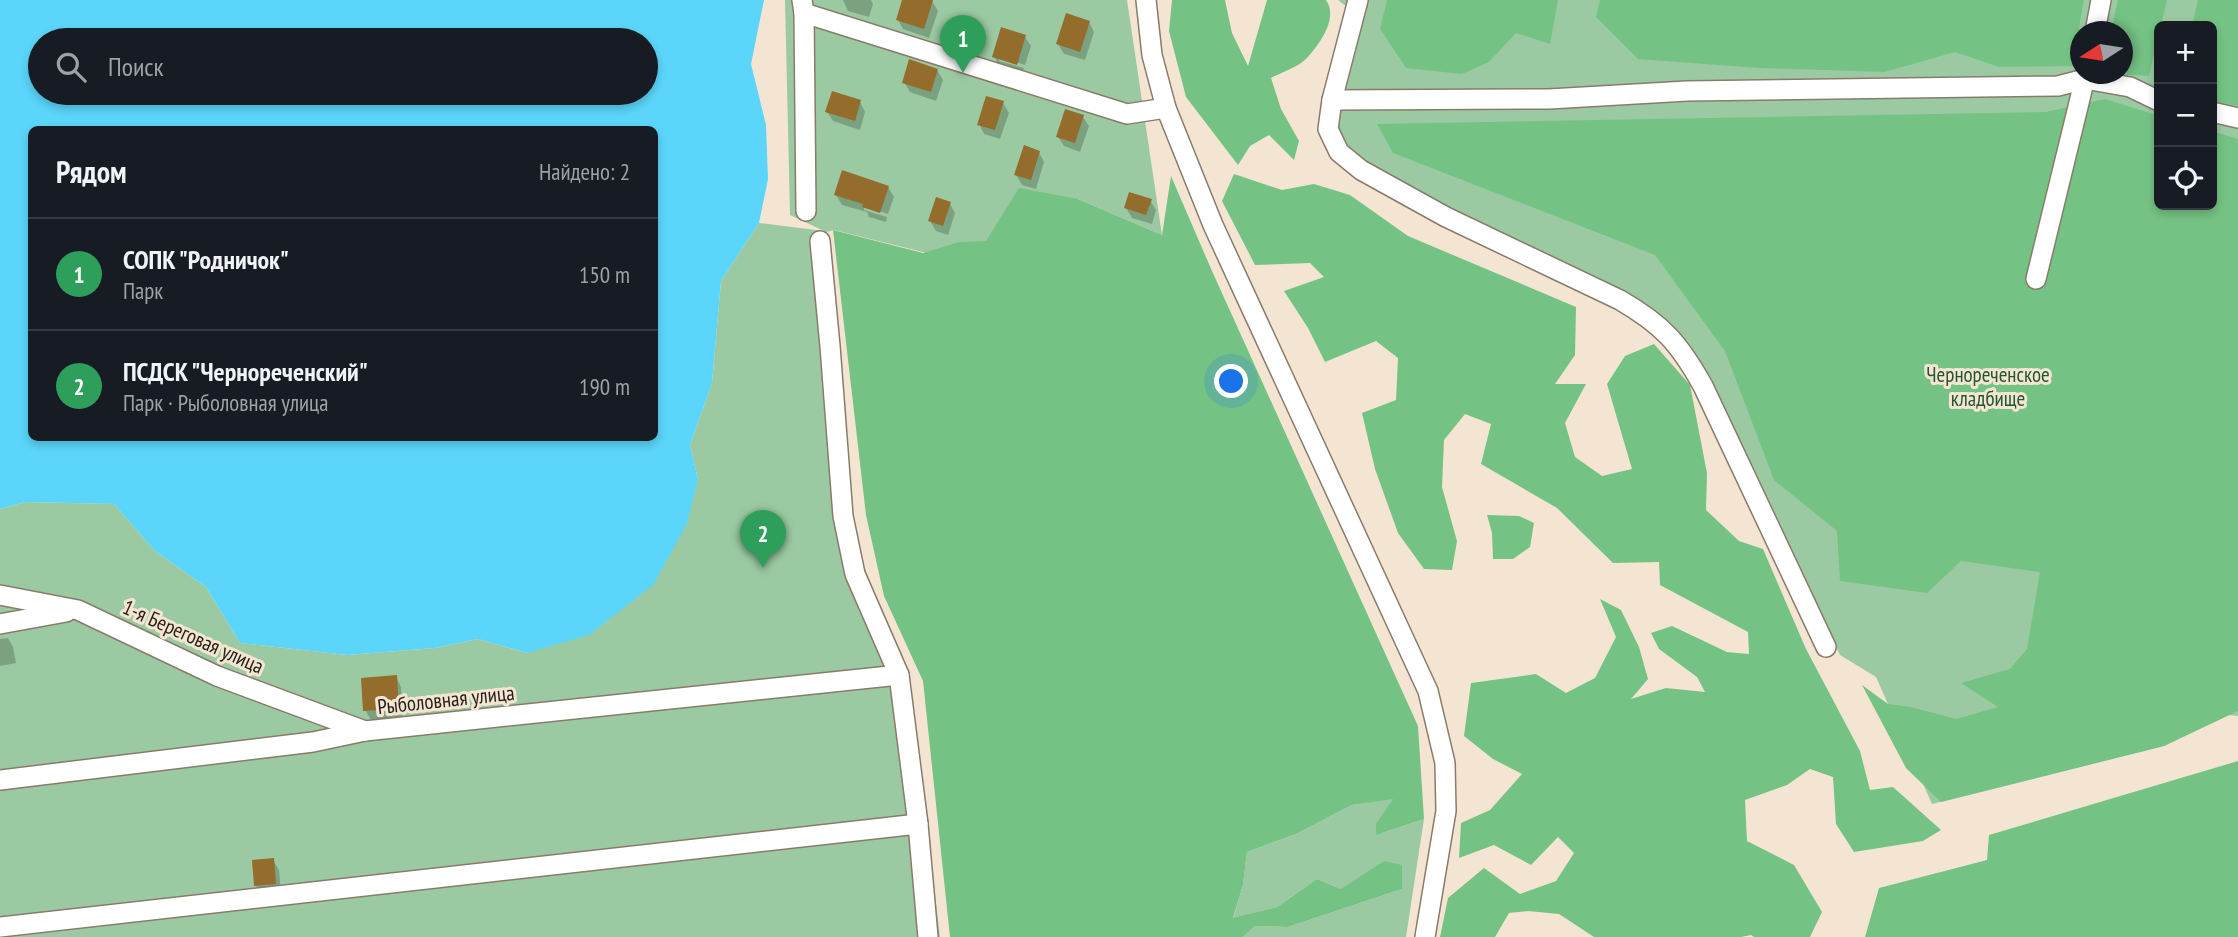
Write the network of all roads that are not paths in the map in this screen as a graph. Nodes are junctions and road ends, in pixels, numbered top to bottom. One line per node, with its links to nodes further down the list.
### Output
1 (1146, 0): 11 (street)
2 (1358, 0): 10 (street)
3 (2101, 0): 5 (street)
4 (803, 7): 11 (street); 14 (street)
5 (2097, 21)
6 (2070, 82): 10 (street)
7 (2083, 84): 16 (street)
8 (2118, 84): 9 (street)
9 (2154, 99)
10 (1332, 100): 20 (street)
11 (1166, 108): 27 (street)
12 (2217, 113): 13 (street)
13 (2238, 118)
14 (806, 211)
15 (820, 241): 21 (street)
16 (2036, 279)
17 (0, 595): 18 (street, 1-я Береговая улица)
18 (78, 610): 19 (street); 22 (street, 1-я Береговая улица)
19 (0, 625)
20 (1826, 648)
21 (899, 675): 22 (street, Рыболовная улица); 24 (street)
22 (365, 731): 23 (street, Рыболовная улица)
23 (0, 780)
24 (918, 824): 25 (street); 26 (street)
25 (0, 927)
26 (928, 937)
27 (1425, 937)

